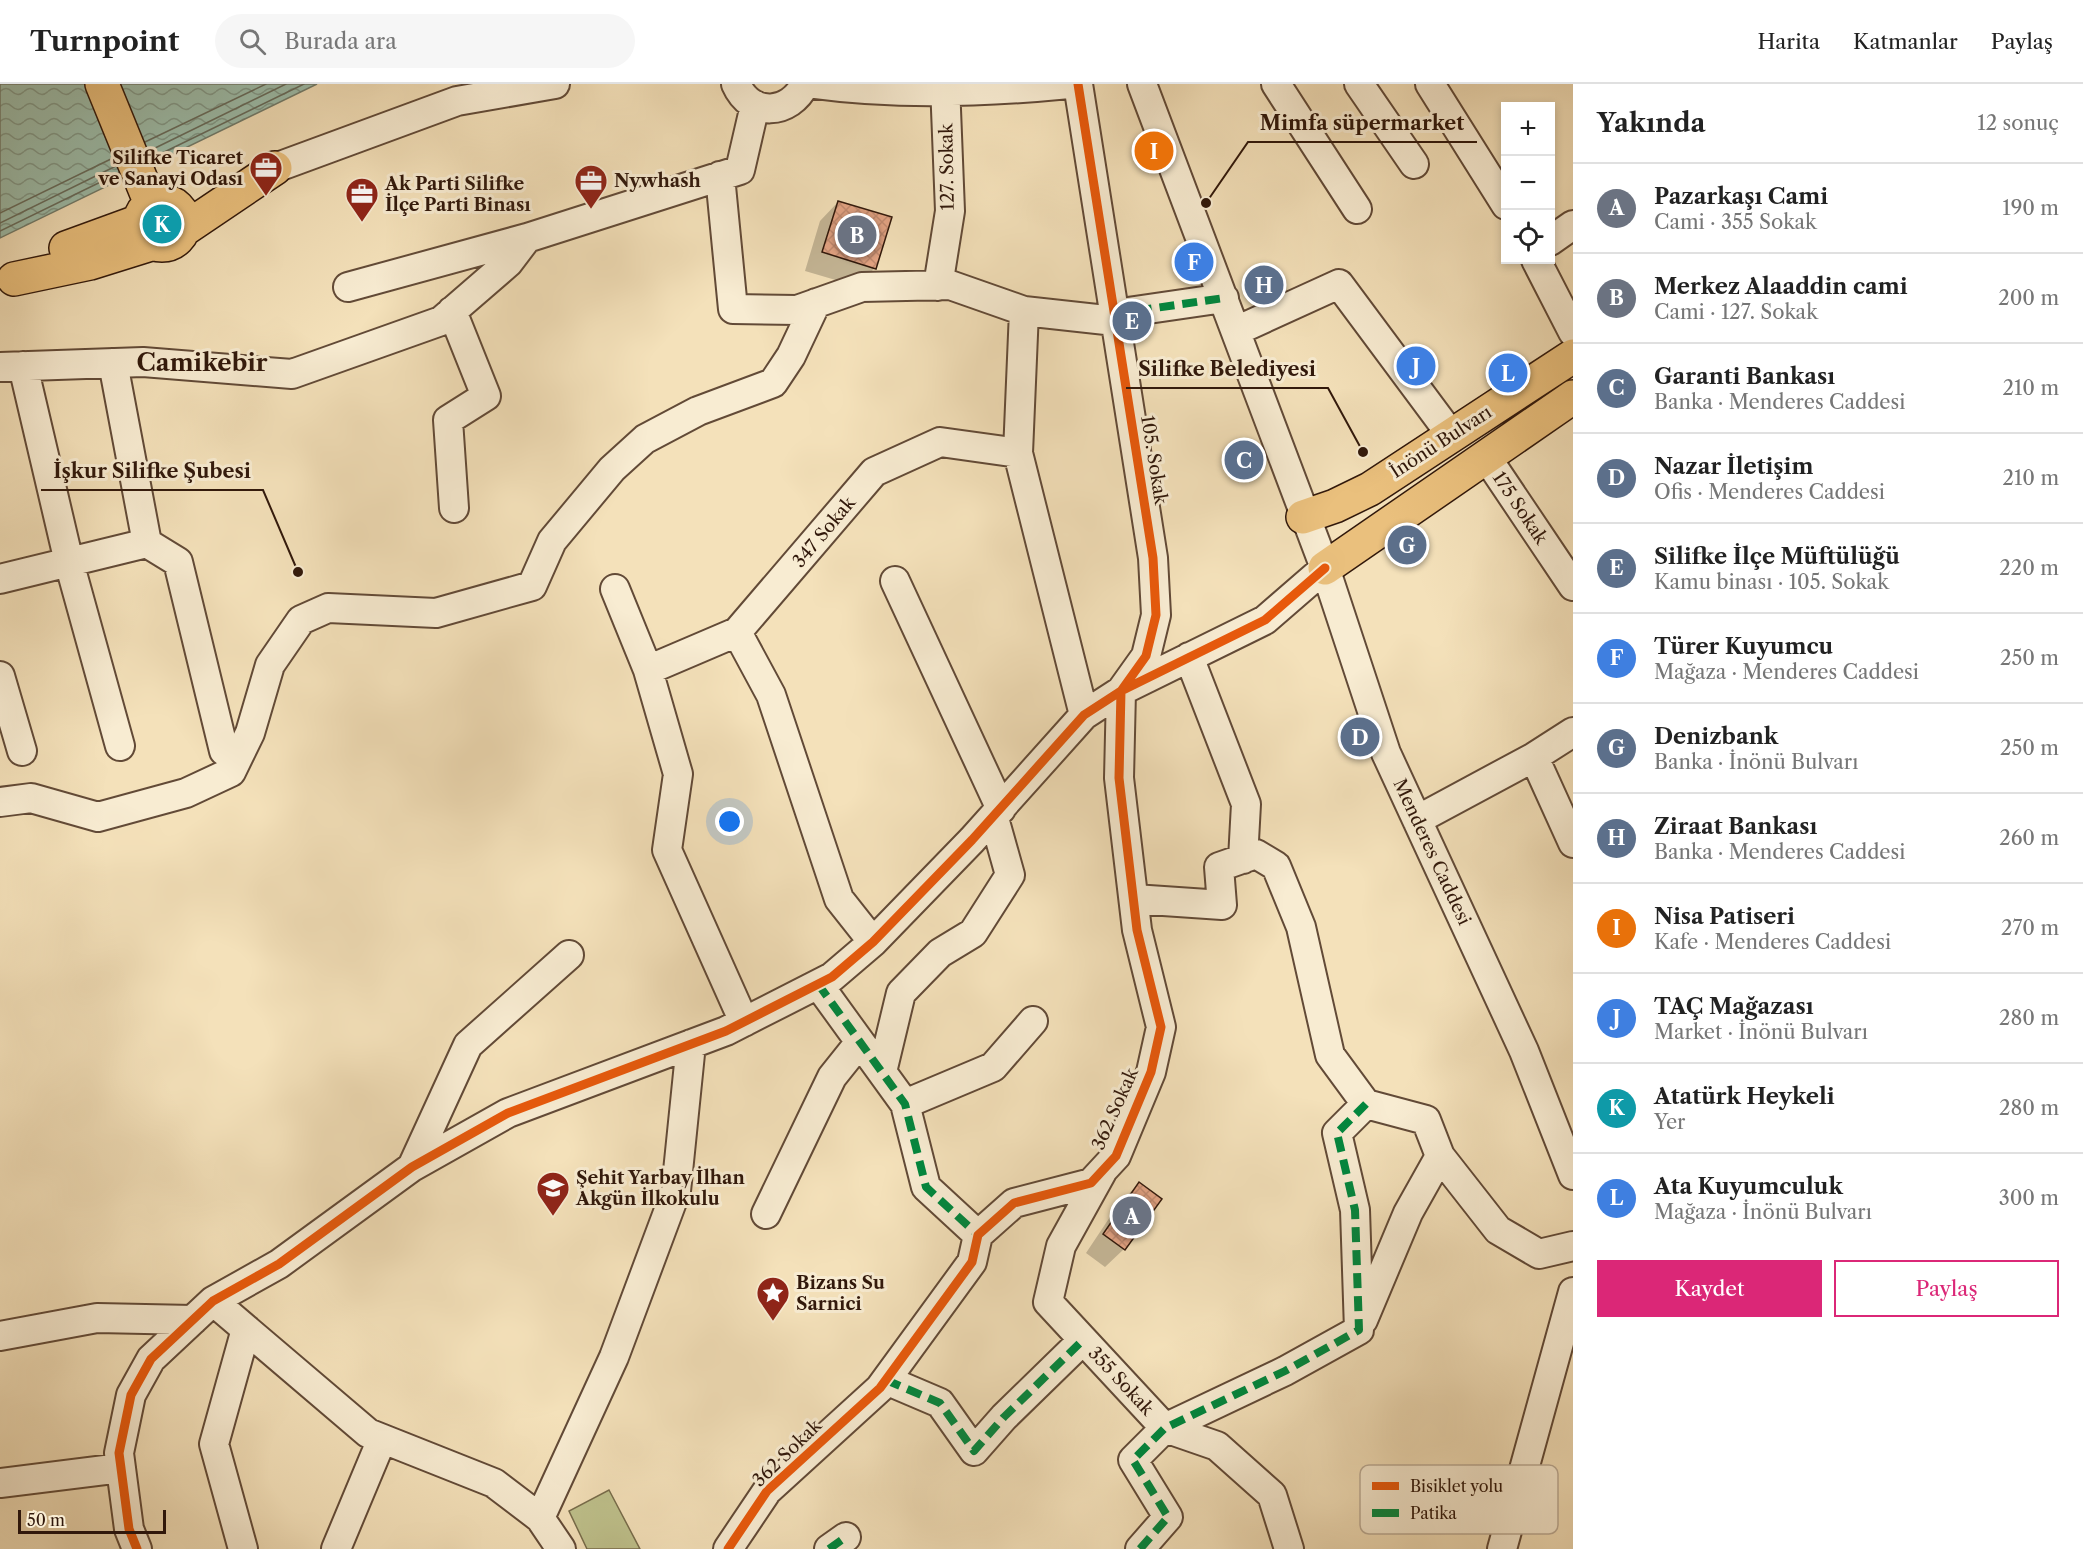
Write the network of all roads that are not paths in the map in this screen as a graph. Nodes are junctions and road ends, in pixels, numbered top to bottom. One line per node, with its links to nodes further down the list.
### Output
1 (102, 84): 19 (main road)
2 (555, 84): 15 (street)
3 (736, 84): 13 (street)
4 (805, 84): 13 (street)
5 (814, 84): 11 (street)
6 (1068, 84): 11 (street)
7 (1078, 84): 31 (street, 105. Sokak)
8 (1142, 84): 27 (street, Menderes Caddesi)
9 (1276, 84): 18 (street)
10 (1359, 84): 14 (street)
11 (945, 86): 25 (street, 127. Sokak)
12 (1435, 86): 17 (street)
13 (755, 105): 16 (street)
14 (1414, 164)
15 (275, 168): 19 (main road)
16 (720, 176): 21 (street); 28 (street)
17 (1501, 197)
18 (1357, 209)
19 (160, 220): 24 (main road)
20 (1573, 225): 22 (street)
21 (527, 238): 26 (street); 29 (street)
22 (1555, 238)
23 (1538, 264): 33 (street)
24 (7, 283)
25 (938, 286): 28 (street); 30 (street)
26 (348, 287)
27 (1224, 298): 31 (street); 32 (street, Menderes Caddesi)
28 (816, 303): 61 (street)
29 (452, 311): 35 (street); 41 (street)
30 (1024, 311): 31 (street); 39 (street)
31 (1114, 317): 54 (street, 105. Sokak)
32 (1236, 331): 38 (street); 42 (street, Menderes Caddesi)
33 (1573, 332)
34 (1573, 356): 38 (main road, İnönü Bulvarı)
35 (113, 363): 36 (street); 43 (street)
36 (12, 366): 44 (street)
37 (1573, 397): 40 (main road, İnönü Bulvarı)
38 (1452, 436): 42 (main road, İnönü Bulvarı)
39 (1018, 453): 50 (street, 347 Sokak); 55 (street)
40 (1487, 459): 45 (main road, İnönü Bulvarı); 48 (street, 175 Sokak)
41 (453, 508)
42 (1304, 517): 45 (street, Menderes Caddesi)
43 (147, 543): 44 (street); 59 (street)
44 (69, 562): 46 (street); 57 (street)
45 (1325, 568): 51 (street); 63 (street, Menderes Caddesi)
46 (0, 579)
47 (895, 581): 62 (street)
48 (1573, 586)
49 (615, 589): 52 (street)
50 (737, 632): 52 (street, 347 Sokak); 67 (street)
51 (1189, 657): 54 (street); 65 (street)
52 (648, 670): 71 (street)
53 (0, 676): 58 (street)
54 (1121, 691): 55 (street); 66 (street, 362 Sokak)
55 (1084, 715): 62 (street)
56 (1573, 732): 60 (street)
57 (120, 746)
58 (22, 751)
59 (224, 751)
60 (1534, 757): 63 (street); 64 (street)
61 (0, 802)
62 (998, 814): 67 (street); 74 (street)
63 (1417, 820): 80 (street, Menderes Caddesi)
64 (1573, 843)
65 (1242, 859): 66 (street); 76 (street)
66 (1134, 899): 79 (street, 362 Sokak)
67 (873, 942): 69 (street)
68 (569, 955): 78 (street)
69 (818, 984): 71 (street); 72 (street)
70 (1033, 1021): 75 (street)
71 (744, 1022): 73 (street)
72 (860, 1042): 74 (street); 81 (street)
73 (691, 1044): 78 (street); 99 (street)
74 (882, 1072): 75 (street)
75 (904, 1104): 82 (street)
76 (1366, 1104): 77 (street); 88 (street)
77 (1440, 1156): 83 (street); 88 (street)
78 (412, 1167): 85 (street)
79 (1103, 1171): 82 (street, 362 Sokak); 90 (street, 355 Sokak)
80 (1573, 1175)
81 (766, 1214)
82 (978, 1235): 92 (street, 362 Sokak)
83 (1573, 1246)
84 (1573, 1292): 93 (street)
85 (213, 1300): 86 (street); 87 (street)
86 (193, 1320): 89 (street); 97 (street)
87 (246, 1329): 95 (street); 102 (street)
88 (1359, 1330): 94 (street)
89 (0, 1336)
90 (1083, 1340): 92 (street); 94 (street, 355 Sokak)
91 (1573, 1343): 93 (street)
92 (886, 1380): 105 (street, 362 Sokak)
93 (1547, 1386): 96 (street)
94 (1165, 1428): 106 (street); 107 (street, 355 Sokak)
95 (382, 1439): 99 (street); 103 (street)
96 (1525, 1465)
97 (121, 1468): 98 (street); 101 (street)
98 (0, 1483)
99 (540, 1518): 104 (street)
100 (1506, 1534): 108 (street)
101 (137, 1549)
102 (243, 1549)
103 (336, 1549)
104 (561, 1549)
105 (728, 1549)
106 (1140, 1549)
107 (1289, 1549)
108 (1502, 1549)

